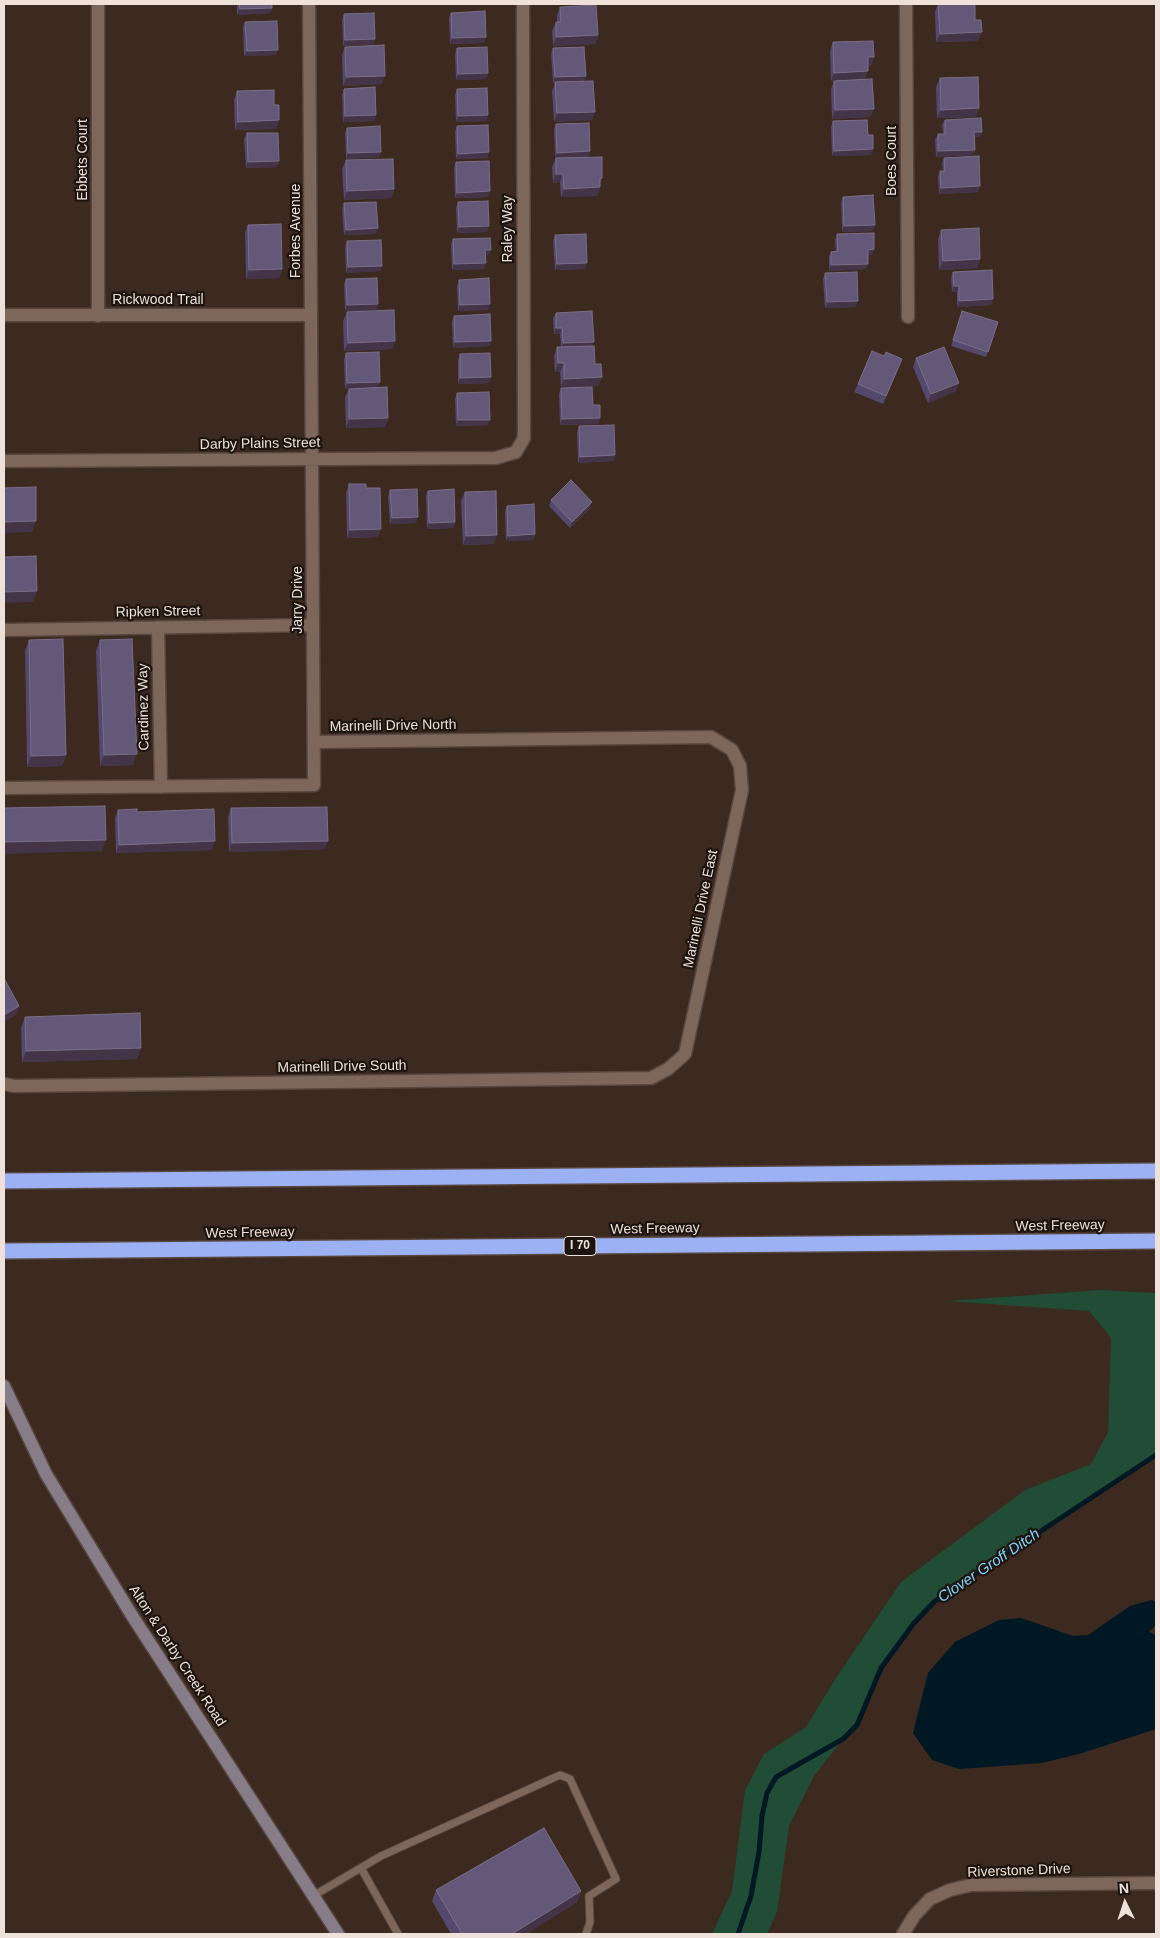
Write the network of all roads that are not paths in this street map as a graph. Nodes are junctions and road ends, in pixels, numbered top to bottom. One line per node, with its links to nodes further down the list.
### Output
1 (98, 4): 7 (street, Ebbets Court)
2 (309, 4): 6 (street, Forbes Avenue)
3 (523, 4): 9 (street, Raley Way)
4 (906, 4): 8 (street, Boes Court)
5 (4, 315): 7 (street, Rickwood Trail)
6 (312, 315): 7 (street, Rickwood Trail); 10 (street, Forbes Avenue)
7 (98, 316)
8 (908, 317)
9 (516, 452): 10 (street, Darby Plains Street)
10 (312, 458): 11 (street, Darby Plains Street); 12 (street, Jarry Drive)
11 (4, 461)
12 (313, 624): 13 (street, Ripken Street); 15 (street, Jarry Drive)
13 (158, 627): 14 (street, Ripken Street); 17 (street, Cardinez Way)
14 (4, 630)
15 (314, 742): 16 (street, Marinelli Drive North); 17 (street, Marinelli Drive North)
16 (732, 750): 19 (street, Marinelli Drive East)
17 (161, 787): 18 (street, Marinelli Drive North)
18 (4, 788)
19 (668, 1069): 20 (street, Marinelli Drive South)
20 (9, 1085)
21 (1156, 1171): 22 (highway)
22 (4, 1181)
23 (1156, 1241): 24 (highway, West Freeway / I 70)
24 (4, 1251)
25 (4, 1386): 28 (main road, Alton & Darby Creek Road)
26 (361, 1868): 28 (lane); 30 (lane); 31 (lane)
27 (1156, 1883): 32 (street, Riverstone Drive)
28 (313, 1896): 29 (main road, Alton & Darby Creek Road)
29 (338, 1934)
30 (398, 1934)
31 (586, 1934)
32 (902, 1934)

